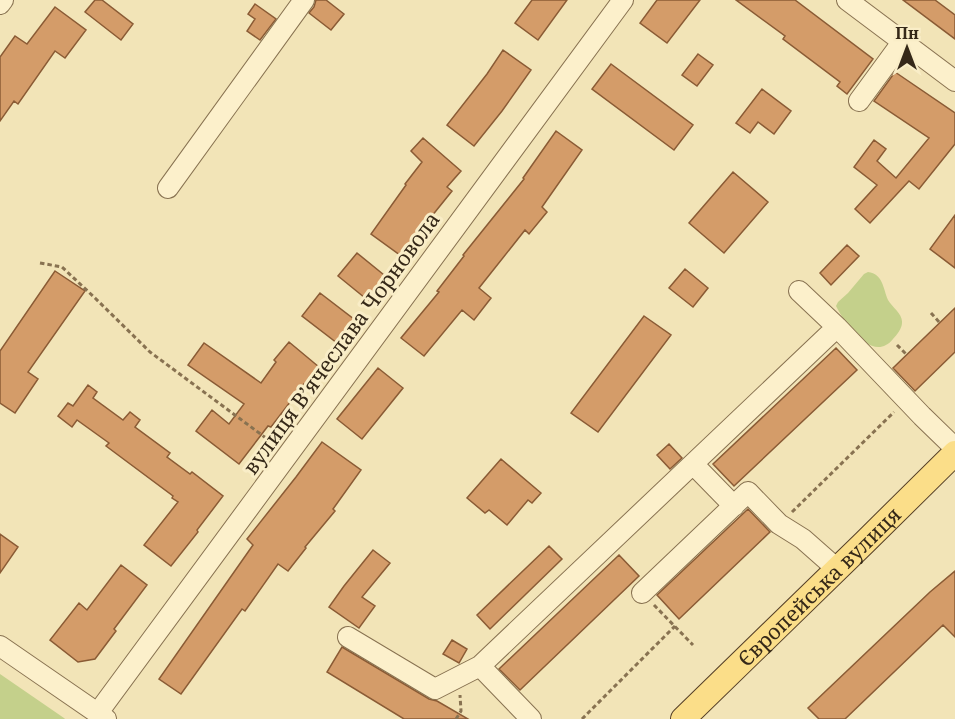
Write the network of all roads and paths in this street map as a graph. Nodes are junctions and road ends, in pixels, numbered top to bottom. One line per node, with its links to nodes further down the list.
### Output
1 (3, 0): 5 (street)
2 (304, 0): 9 (street)
3 (623, 0): 31 (street, вулиця Вʼячеслава Чорновола)
4 (850, 1): 6 (street)
5 (0, 4)
6 (903, 41): 7 (street); 8 (street)
7 (955, 81)
8 (859, 101)
9 (168, 189)
10 (40, 263): 18 (path)
11 (799, 291): 14 (street)
12 (931, 313): 13 (path)
13 (940, 322)
14 (837, 327): 17 (street); 20 (street)
15 (897, 345): 16 (path)
16 (907, 355)
17 (906, 400): 19 (street); 22 (path)
18 (274, 444)
19 (955, 451): 23 (main road, Європейська вулиця)
20 (693, 464): 21 (street); 29 (street)
21 (734, 506): 22 (street); 24 (street)
22 (779, 524): 23 (street)
23 (837, 569): 35 (main road, Європейська вулиця)
24 (642, 593): 25 (path)
25 (675, 627): 27 (path); 34 (path)
26 (348, 637): 30 (street)
27 (693, 645)
28 (0, 646): 31 (street)
29 (480, 666): 30 (street); 33 (street)
30 (454, 678): 32 (path)
31 (101, 717)
32 (456, 719)
33 (531, 719)
34 (582, 719)
35 (683, 719)

